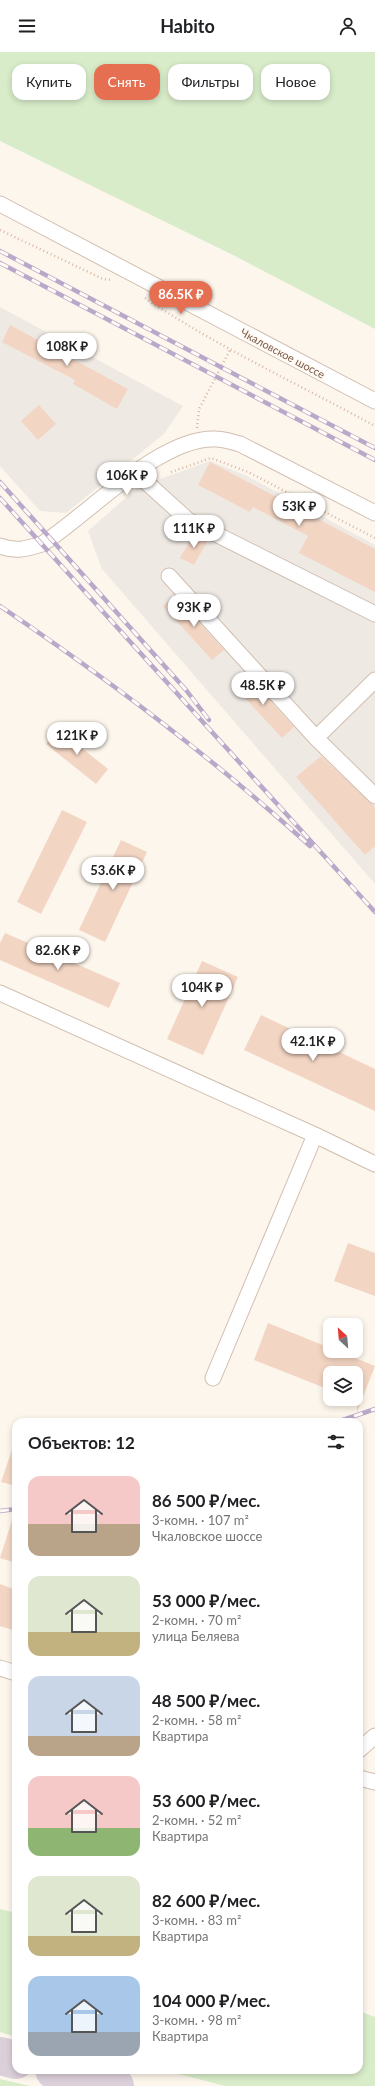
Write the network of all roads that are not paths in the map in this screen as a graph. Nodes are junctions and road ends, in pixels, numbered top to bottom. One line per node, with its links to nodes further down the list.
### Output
1 (0, 204): 2 (street, Чкаловское шоссе)
2 (375, 401)
3 (136, 473): 4 (street); 5 (street); 7 (street)
4 (375, 512)
5 (0, 546)
6 (169, 576): 9 (street)
7 (375, 614)
8 (375, 680): 9 (street)
9 (316, 738): 10 (street)
10 (375, 796)
11 (0, 993): 12 (street)
12 (315, 1135): 13 (street); 14 (street)
13 (375, 1164)
14 (213, 1378)
15 (0, 1668): 16 (street)
16 (12, 1672)
17 (375, 1736): 18 (street)
18 (363, 1746)
19 (363, 1779): 20 (street)
20 (375, 1782)

